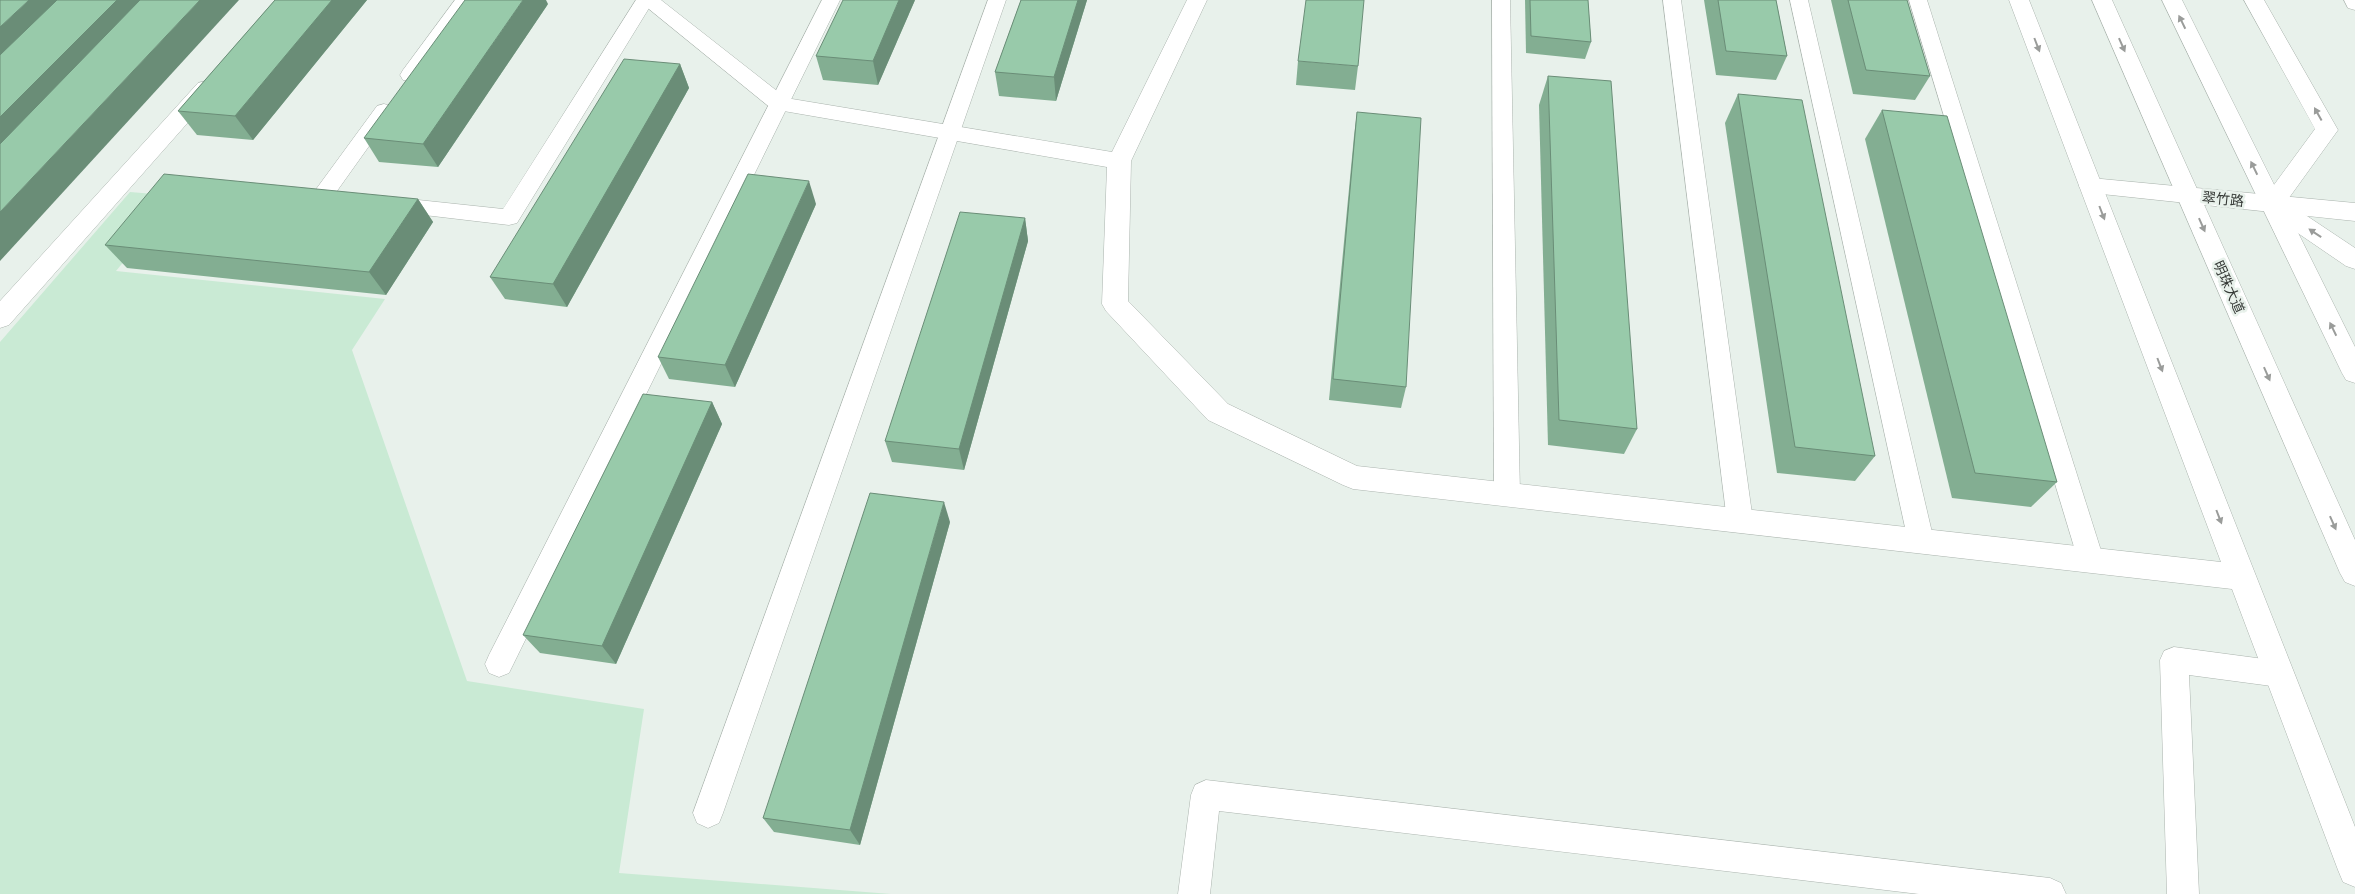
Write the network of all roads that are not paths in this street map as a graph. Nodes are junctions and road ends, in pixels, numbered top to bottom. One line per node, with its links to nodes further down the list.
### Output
1 (465, 0): 2 (lane)
2 (646, 0): 17 (street)
3 (831, 0): 17 (lane)
4 (998, 0): 18 (lane)
5 (1197, 0): 19 (street)
6 (1501, 0): 27 (lane)
7 (1672, 0): 28 (lane)
8 (1799, 0): 29 (lane)
9 (1918, 0): 30 (lane)
10 (2019, 0): 20 (street, one-way to 20)
11 (2102, 0): 21 (street, 明珠大道, one-way to 21)
12 (2172, 0): 22 (street, one-way to 12)
13 (2254, 0): 22 (street, one-way to 13)
14 (2353, 0): 15 (lane)
15 (2355, 4)
16 (219, 74): 25 (street)
17 (780, 104): 18 (street); 33 (lane)
18 (949, 132): 19 (street); 35 (lane)
19 (1119, 161): 27 (street)
20 (2091, 186): 21 (street, 翠竹路); 32 (street, one-way to 32)
21 (2189, 195): 22 (street, 翠竹路); 31 (street, 明珠大道, one-way to 31)
22 (2272, 204): 23 (street, 翠竹路); 24 (street, one-way to 22); 26 (street, one-way to 22)
23 (2355, 212)
24 (2355, 260)
25 (0, 318)
26 (2355, 373)
27 (1507, 495): 28 (street)
28 (1740, 521): 29 (street)
29 (1921, 541): 30 (street)
30 (2091, 560): 32 (street)
31 (2355, 574)
32 (2242, 577): 34 (street)
33 (499, 664)
34 (2279, 674): 36 (street); 39 (lane)
35 (708, 813)
36 (2355, 870)
37 (1194, 894): 38 (lane)
38 (2050, 894)
39 (2183, 894)

